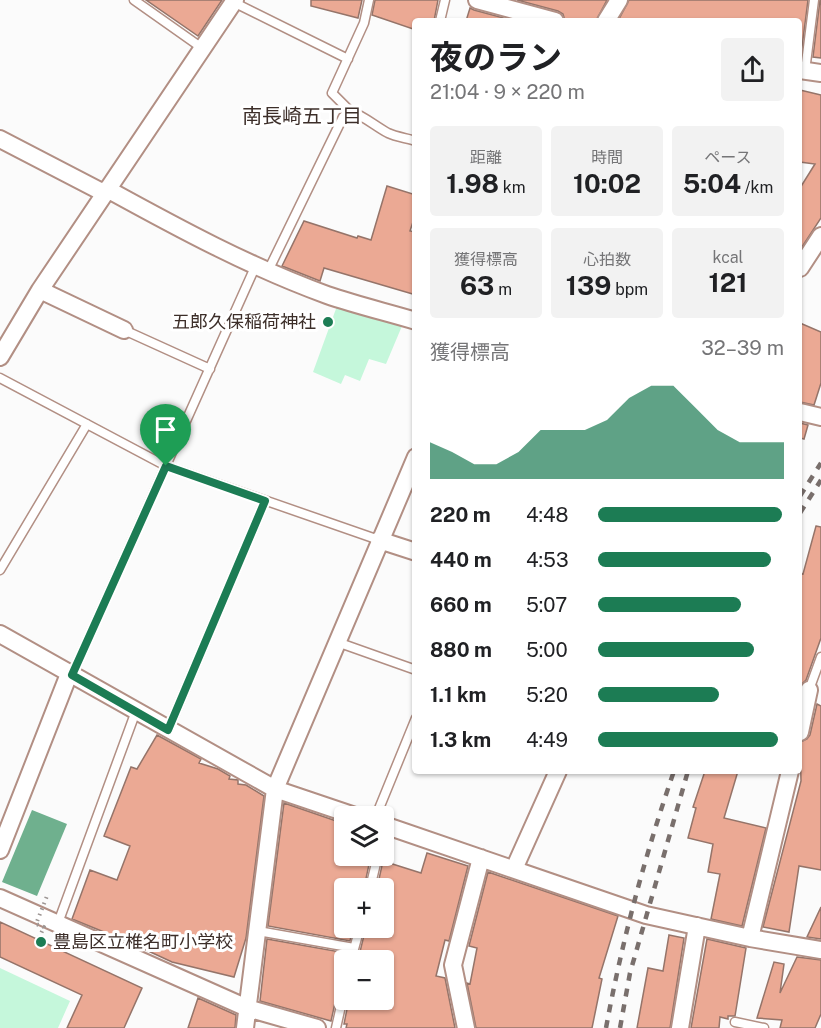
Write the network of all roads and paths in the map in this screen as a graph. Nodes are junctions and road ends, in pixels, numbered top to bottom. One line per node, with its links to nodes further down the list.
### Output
1 (134, 0): 11 (lane)
2 (369, 0): 12 (lane)
3 (445, 0): 8 (lane)
4 (477, 0): 9 (street)
5 (619, 0): 10 (street)
6 (814, 0): 13 (lane)
7 (234, 1): 11 (street); 12 (lane)
8 (441, 18)
9 (544, 18)
10 (608, 18)
11 (202, 48): 17 (street)
12 (348, 59): 14 (lane)
13 (809, 71)
14 (350, 111): 15 (lane); 20 (lane)
15 (412, 139)
16 (0, 140): 17 (street)
17 (105, 191): 20 (street); 21 (street)
18 (821, 236): 19 (street)
19 (802, 263)
20 (262, 268): 22 (street); 25 (lane)
21 (40, 290): 23 (street); 24 (street)
22 (412, 320)
23 (124, 330): 25 (lane)
24 (0, 357)
25 (210, 369): 30 (lane)
26 (0, 378): 29 (lane)
27 (802, 412): 28 (street)
28 (821, 417)
29 (87, 424): 30 (lane); 35 (lane)
30 (166, 466): 32 (lane); 40 (lane)
31 (412, 466): 33 (street)
32 (265, 501): 33 (lane); 44 (lane)
33 (380, 540): 34 (street); 37 (street)
34 (412, 551)
35 (0, 570)
36 (0, 634): 40 (street)
37 (336, 642): 39 (lane); 48 (street)
38 (821, 657): 41 (lane)
39 (412, 669)
40 (71, 675): 42 (street); 52 (street)
41 (810, 690): 43 (street)
42 (136, 711): 44 (street); 57 (lane)
43 (802, 724)
44 (168, 730): 48 (street)
45 (412, 731): 49 (lane)
46 (557, 774): 54 (street)
47 (789, 774): 62 (street)
48 (275, 789): 50 (street); 59 (street)
49 (389, 806)
50 (334, 809)
51 (394, 829): 53 (street)
52 (0, 850)
53 (481, 858): 54 (street); 71 (street)
54 (514, 869): 58 (street)
55 (47, 896): 60 (path, bridge)
56 (0, 898): 57 (street)
57 (58, 924): 65 (street)
58 (697, 926): 62 (street); 72 (street)
59 (258, 931): 63 (lane); 65 (street)
60 (39, 938)
61 (357, 938): 63 (lane)
62 (750, 938): 64 (street)
63 (354, 948)
64 (821, 950)
65 (247, 1008): 68 (street); 69 (street)
66 (340, 1010): 70 (lane)
67 (735, 1022): 73 (lane)
68 (245, 1028)
69 (317, 1028)
70 (336, 1028)
71 (466, 1028)
72 (680, 1028)
73 (764, 1028)

